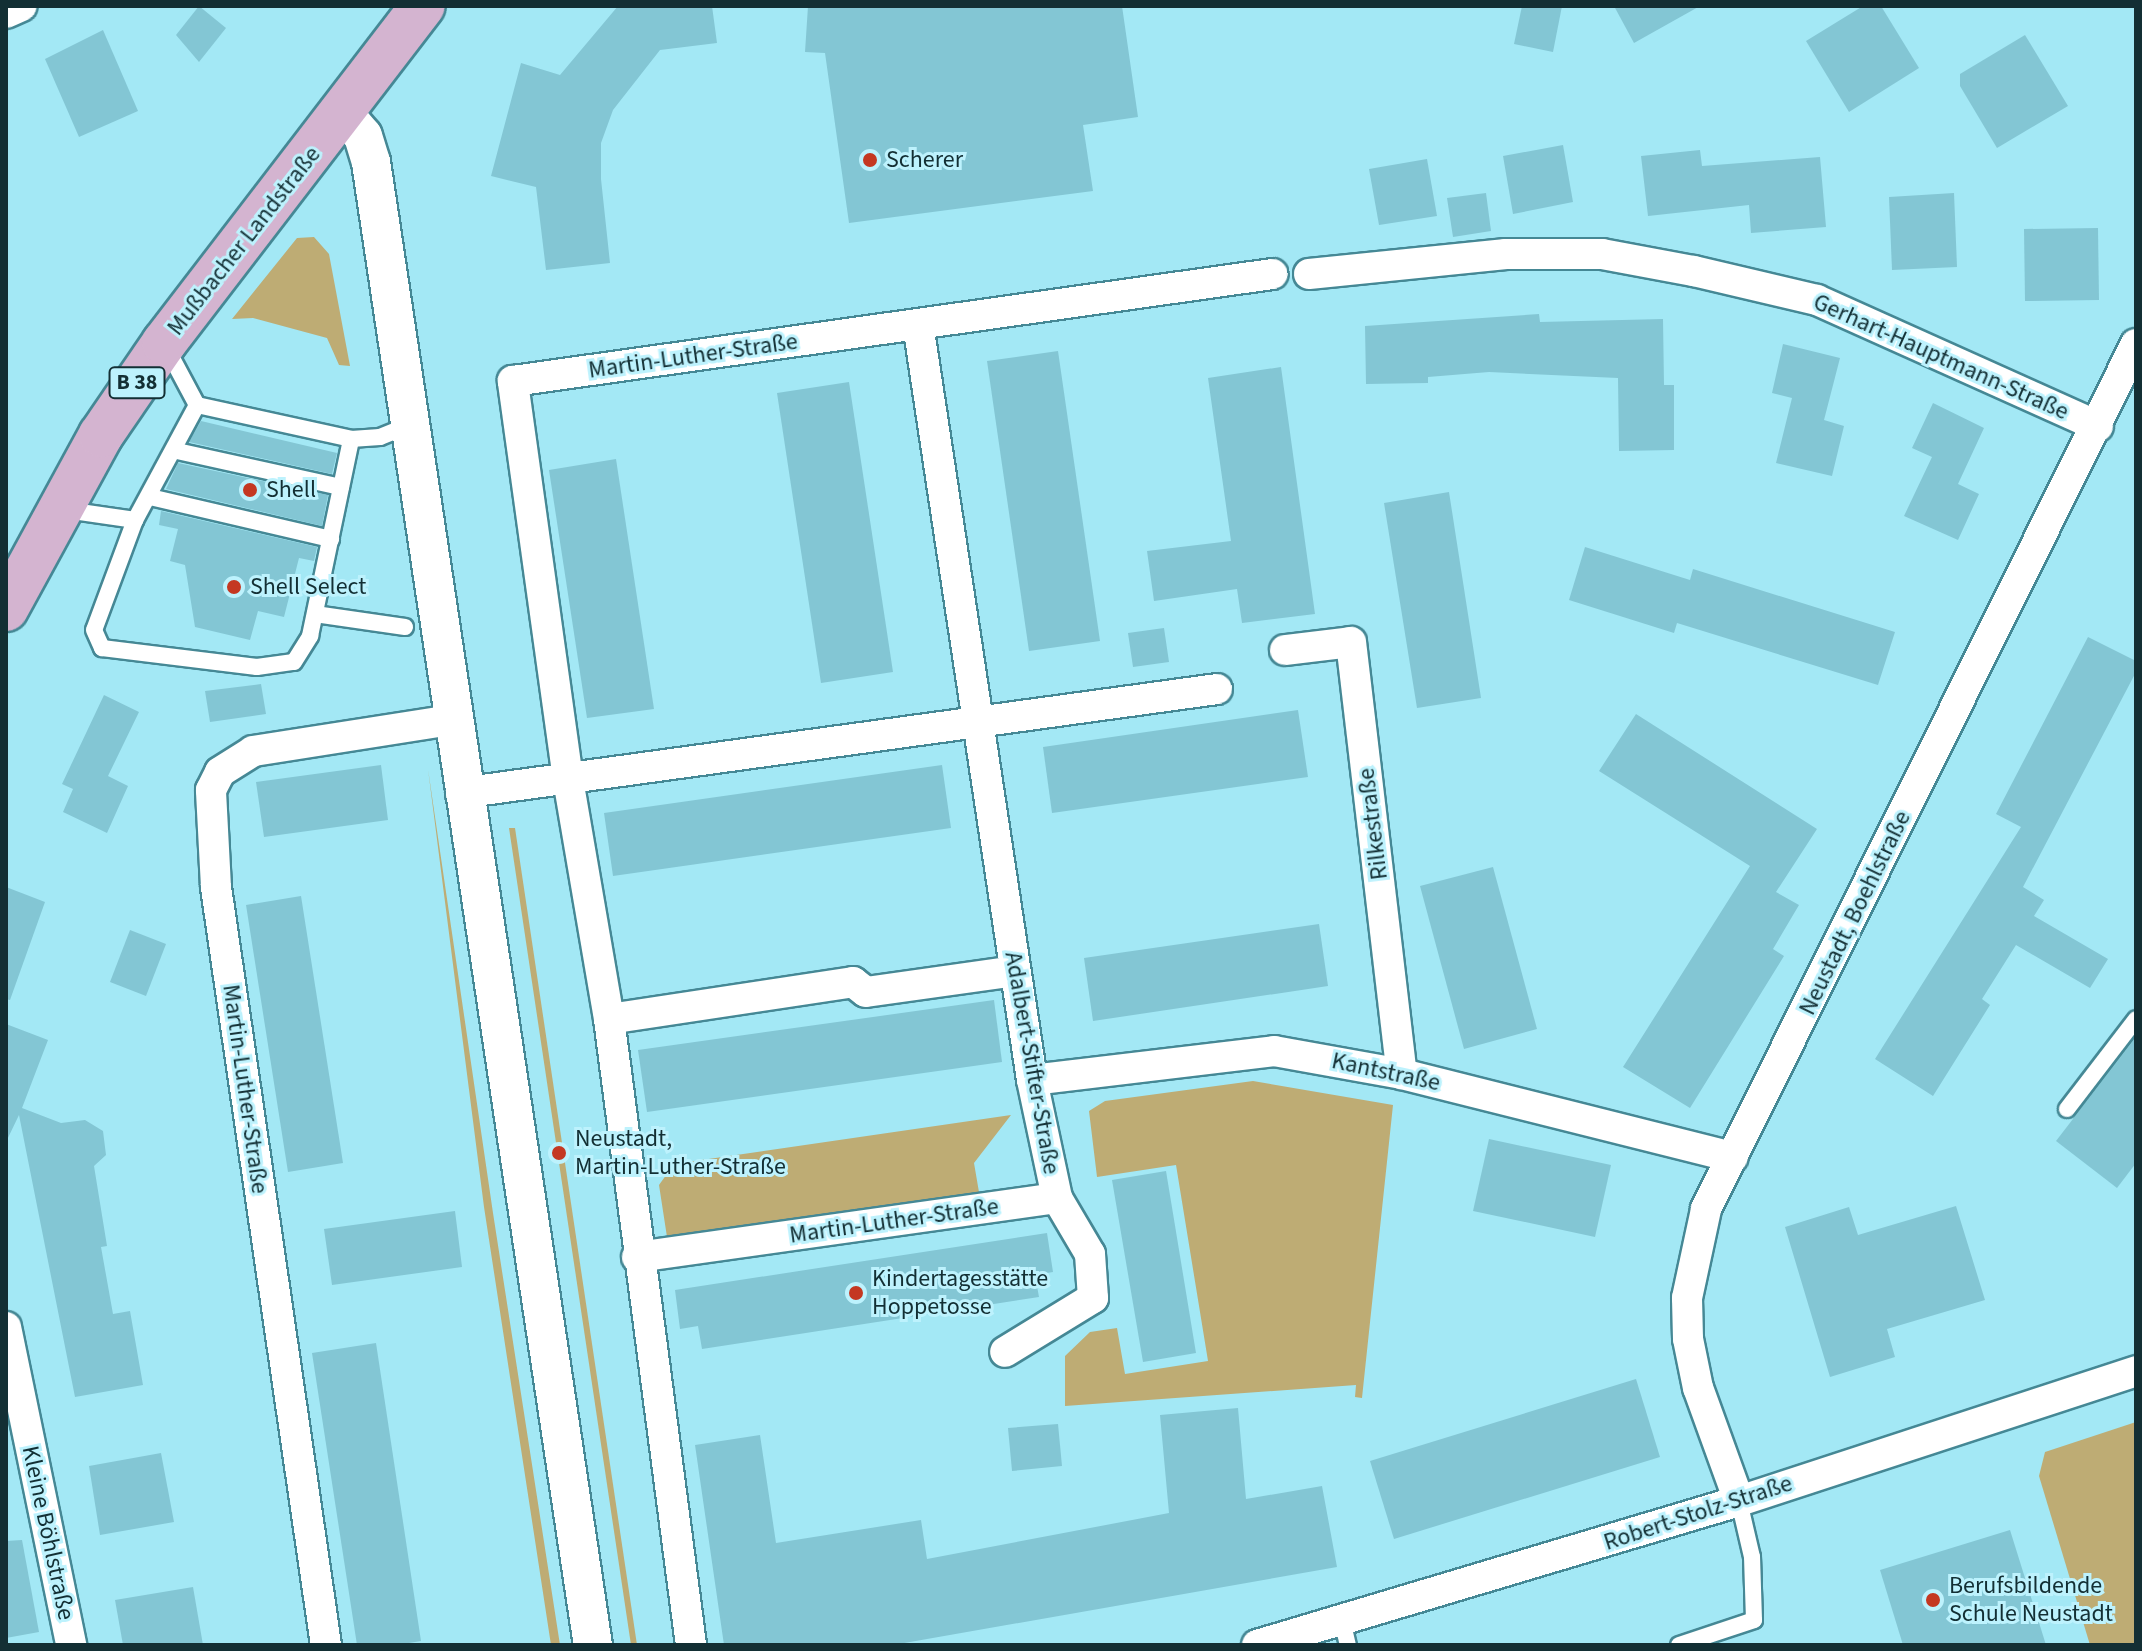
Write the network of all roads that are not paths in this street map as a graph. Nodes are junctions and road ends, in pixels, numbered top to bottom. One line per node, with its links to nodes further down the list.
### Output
1 (22, 6): 3 (street)
2 (423, 6): 4 (main road, Mußbacher Landstraße / B 38)
3 (6, 13)
4 (343, 113): 8 (main road, Mußbacher Landstraße / B 38); 11 (street)
5 (1272, 274): 7 (street, Martin-Luther-Straße)
6 (1309, 274): 12 (street, Gerhart-Hauptmann-Straße)
7 (918, 324): 25 (street, Adalbert-Stifter-Straße); 27 (street, Martin-Luther-Straße)
8 (164, 343): 10 (lane); 17 (main road, Mußbacher Landstraße / B 38)
9 (2136, 344): 12 (street, Neustadt, Boehlstraße)
10 (197, 405): 13 (lane); 14 (lane)
11 (412, 425): 13 (lane); 26 (street)
12 (2098, 426): 35 (street, Neustadt, Boehlstraße)
13 (351, 439): 15 (lane)
14 (177, 451): 15 (lane); 16 (lane)
15 (341, 487): 19 (lane)
16 (150, 497): 18 (lane); 19 (lane)
17 (58, 509): 18 (lane); 20 (main road, Mußbacher Landstraße / B 38)
18 (135, 520): 21 (lane)
19 (331, 539): 21 (lane)
20 (6, 609)
21 (315, 614): 22 (lane)
22 (405, 627)
23 (1285, 650): 32 (street, Rilkestraße)
24 (1217, 689): 25 (street)
25 (975, 718): 27 (street); 29 (street, Adalbert-Stifter-Straße)
26 (451, 720): 28 (street); 44 (street, Martin-Luther-Straße)
27 (568, 779): 28 (street); 30 (street, Martin-Luther-Straße)
28 (461, 793): 45 (street)
29 (1015, 971): 30 (street); 33 (street, Adalbert-Stifter-Straße)
30 (609, 1019): 37 (street, Martin-Luther-Straße)
31 (2136, 1019): 34 (lane)
32 (1402, 1074): 33 (street, Kantstraße); 35 (street, Kantstraße)
33 (1032, 1080): 36 (street, Adalbert-Stifter-Straße)
34 (2067, 1109)
35 (1733, 1157): 41 (street, Neustadt, Boehlstraße)
36 (1057, 1198): 37 (street, Martin-Luther-Straße); 39 (street, Adalbert-Stifter-Straße)
37 (637, 1257): 46 (street, Martin-Luther-Straße)
38 (6, 1327): 43 (street, Kleine Böhlstraße)
39 (1005, 1352)
40 (2136, 1371): 41 (street, Robert-Stolz-Straße)
41 (1739, 1501): 42 (street, Robert-Stolz-Straße); 48 (lane)
42 (1345, 1634): 47 (street, Robert-Stolz-Straße)
43 (71, 1645)
44 (326, 1645)
45 (593, 1645)
46 (691, 1645)
47 (1257, 1645)
48 (1679, 1645)

